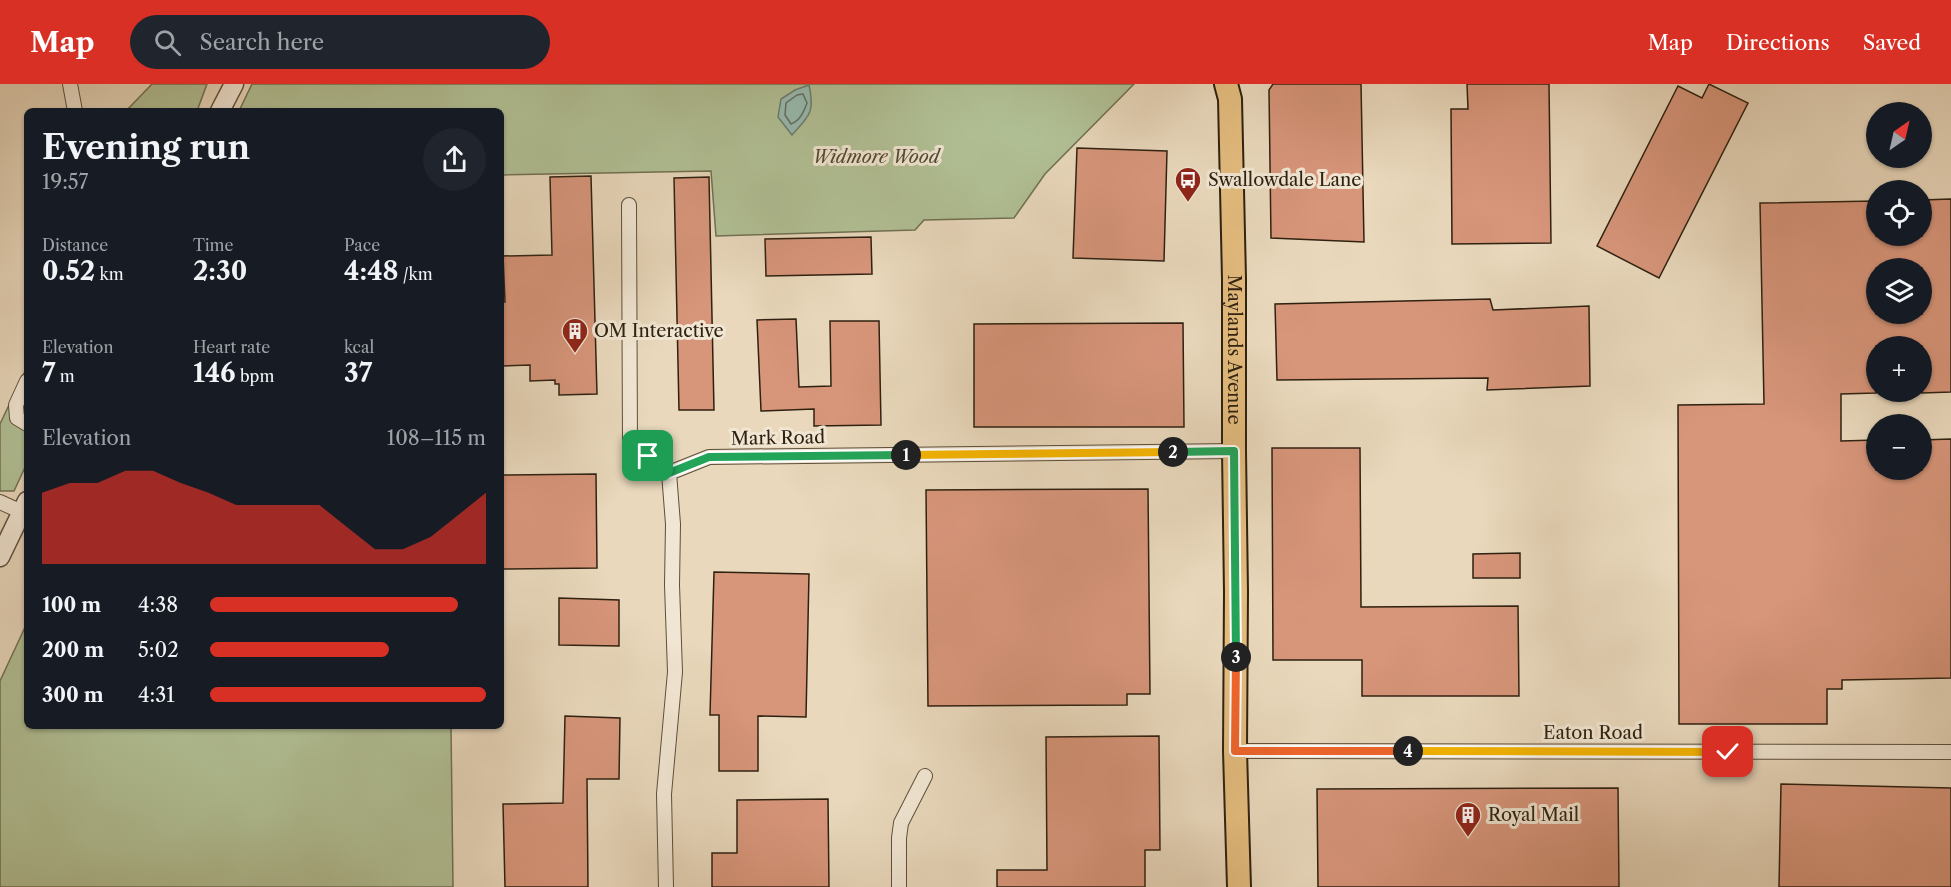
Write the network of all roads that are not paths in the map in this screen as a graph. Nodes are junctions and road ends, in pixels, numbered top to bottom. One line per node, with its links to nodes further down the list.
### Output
1 (70, 84): 4 (street)
2 (234, 84): 5 (street)
3 (1232, 89): 9 (main road, Maylands Avenue)
4 (74, 108)
5 (222, 108)
6 (628, 205): 10 (street)
7 (24, 388): 8 (street)
8 (24, 422)
9 (1234, 451): 10 (street, Mark Road); 15 (main road, Maylands Avenue)
10 (669, 473): 18 (street)
11 (0, 502): 12 (street)
12 (24, 506)
13 (24, 508): 14 (street)
14 (0, 557)
15 (1235, 751): 16 (street, Eaton Road); 20 (main road, Maylands Avenue)
16 (1951, 752)
17 (925, 776): 19 (street)
18 (666, 887)
19 (899, 887)
20 (1239, 887)

